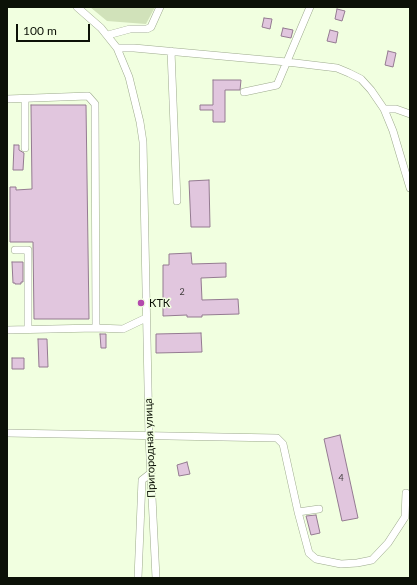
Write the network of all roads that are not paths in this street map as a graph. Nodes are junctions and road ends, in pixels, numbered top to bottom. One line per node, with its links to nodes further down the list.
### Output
1 (77, 7): 4 (street, Пригородная улица)
2 (160, 7): 4 (street)
3 (310, 7): 7 (street)
4 (108, 35): 5 (street, Пригородная улица)
5 (117, 48): 6 (street); 17 (street, Пригородная улица)
6 (171, 51): 7 (street); 15 (street)
7 (287, 62): 8 (street); 11 (street)
8 (244, 92)
9 (25, 99): 10 (street); 13 (street); 18 (street)
10 (7, 100)
11 (384, 108): 12 (street); 14 (street)
12 (410, 114)
13 (25, 148)
14 (410, 188)
15 (177, 201)
16 (15, 250): 19 (street)
17 (146, 318): 18 (street); 22 (street, Пригородная улица)
18 (96, 328): 19 (street)
19 (28, 329): 20 (street)
20 (7, 330)
21 (7, 433): 22 (street)
22 (149, 436): 23 (street, Пригородная улица); 26 (street)
23 (151, 473): 27 (street); 28 (street, Пригородная улица)
24 (406, 493): 26 (street)
25 (319, 509): 26 (street)
26 (298, 512)
27 (138, 578)
28 (156, 578)

